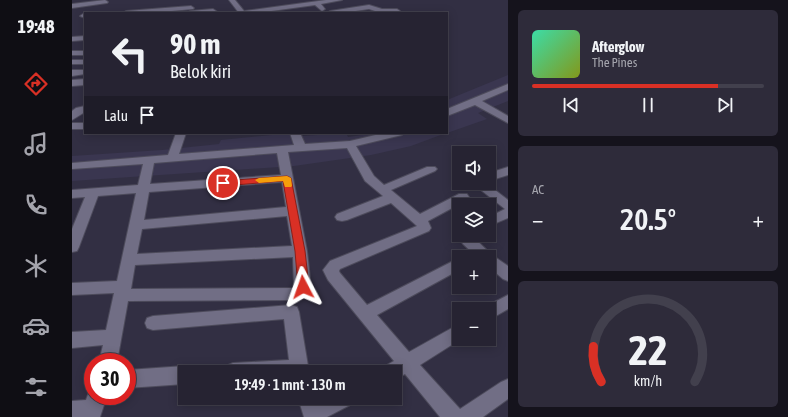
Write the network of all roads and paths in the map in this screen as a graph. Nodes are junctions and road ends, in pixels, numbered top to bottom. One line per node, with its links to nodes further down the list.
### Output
1 (232, 0): 13 (street)
2 (339, 0): 5 (street)
3 (192, 1): 8 (street)
4 (105, 2): 6 (street)
5 (317, 3): 14 (street); 15 (street)
6 (72, 6)
7 (95, 9): 10 (street)
8 (192, 11): 11 (street); 12 (street)
9 (397, 11): 16 (street)
10 (72, 12)
11 (159, 12)
12 (214, 12)
13 (241, 12)
14 (250, 12)
15 (328, 12)
16 (335, 12)
17 (84, 38): 18 (street)
18 (72, 39)
19 (72, 53): 20 (street)
20 (84, 53)
21 (72, 62): 22 (street)
22 (84, 62)
23 (84, 72): 24 (street)
24 (72, 73)
25 (84, 82): 26 (street)
26 (72, 83)
27 (508, 87): 28 (street)
28 (477, 100): 30 (street); 31 (street); 33 (street)
29 (84, 109): 32 (street)
30 (448, 114)
31 (508, 115)
32 (72, 117)
33 (508, 120)
34 (72, 126): 35 (street)
35 (84, 126)
36 (181, 134): 41 (street)
37 (394, 134): 39 (street)
38 (299, 142): 39 (street); 40 (street)
39 (350, 144): 52 (street)
40 (282, 149): 41 (street); 47 (street)
41 (172, 159): 42 (street)
42 (149, 161): 43 (street); 48 (street)
43 (72, 166)
44 (431, 169): 52 (street)
45 (508, 170): 46 (street)
46 (496, 174)
47 (287, 178): 48 (street); 55 (street)
48 (144, 190): 50 (street); 61 (street)
49 (487, 190): 54 (street)
50 (92, 193): 51 (street); 60 (street)
51 (72, 194)
52 (386, 194): 57 (street); 59 (street)
53 (463, 197): 59 (street)
54 (508, 206)
55 (293, 211): 61 (street); 65 (street)
56 (508, 213): 58 (street)
57 (342, 217)
58 (496, 219)
59 (419, 220): 74 (street)
60 (76, 224): 63 (street)
61 (136, 225): 66 (street)
62 (469, 242): 64 (street)
63 (72, 247)
64 (478, 250)
65 (300, 251): 66 (street); 71 (street)
66 (128, 260): 71 (street)
67 (496, 265): 69 (street)
68 (452, 267): 74 (street)
69 (508, 274)
70 (72, 289): 71 (street)
71 (123, 291): 77 (street)
72 (508, 301): 73 (street)
73 (496, 309)
74 (365, 314): 80 (street)
75 (153, 323): 81 (street)
76 (452, 335): 80 (street)
77 (114, 337): 78 (street); 79 (street)
78 (72, 340)
79 (110, 353)
80 (407, 364): 82 (street); 90 (street)
81 (299, 365)
82 (402, 367)
83 (178, 375): 84 (street)
84 (136, 378)
85 (508, 388): 91 (street)
86 (324, 405): 88 (street)
87 (93, 408): 89 (street)
88 (312, 410)
89 (72, 411)
90 (453, 417)
91 (466, 417)

